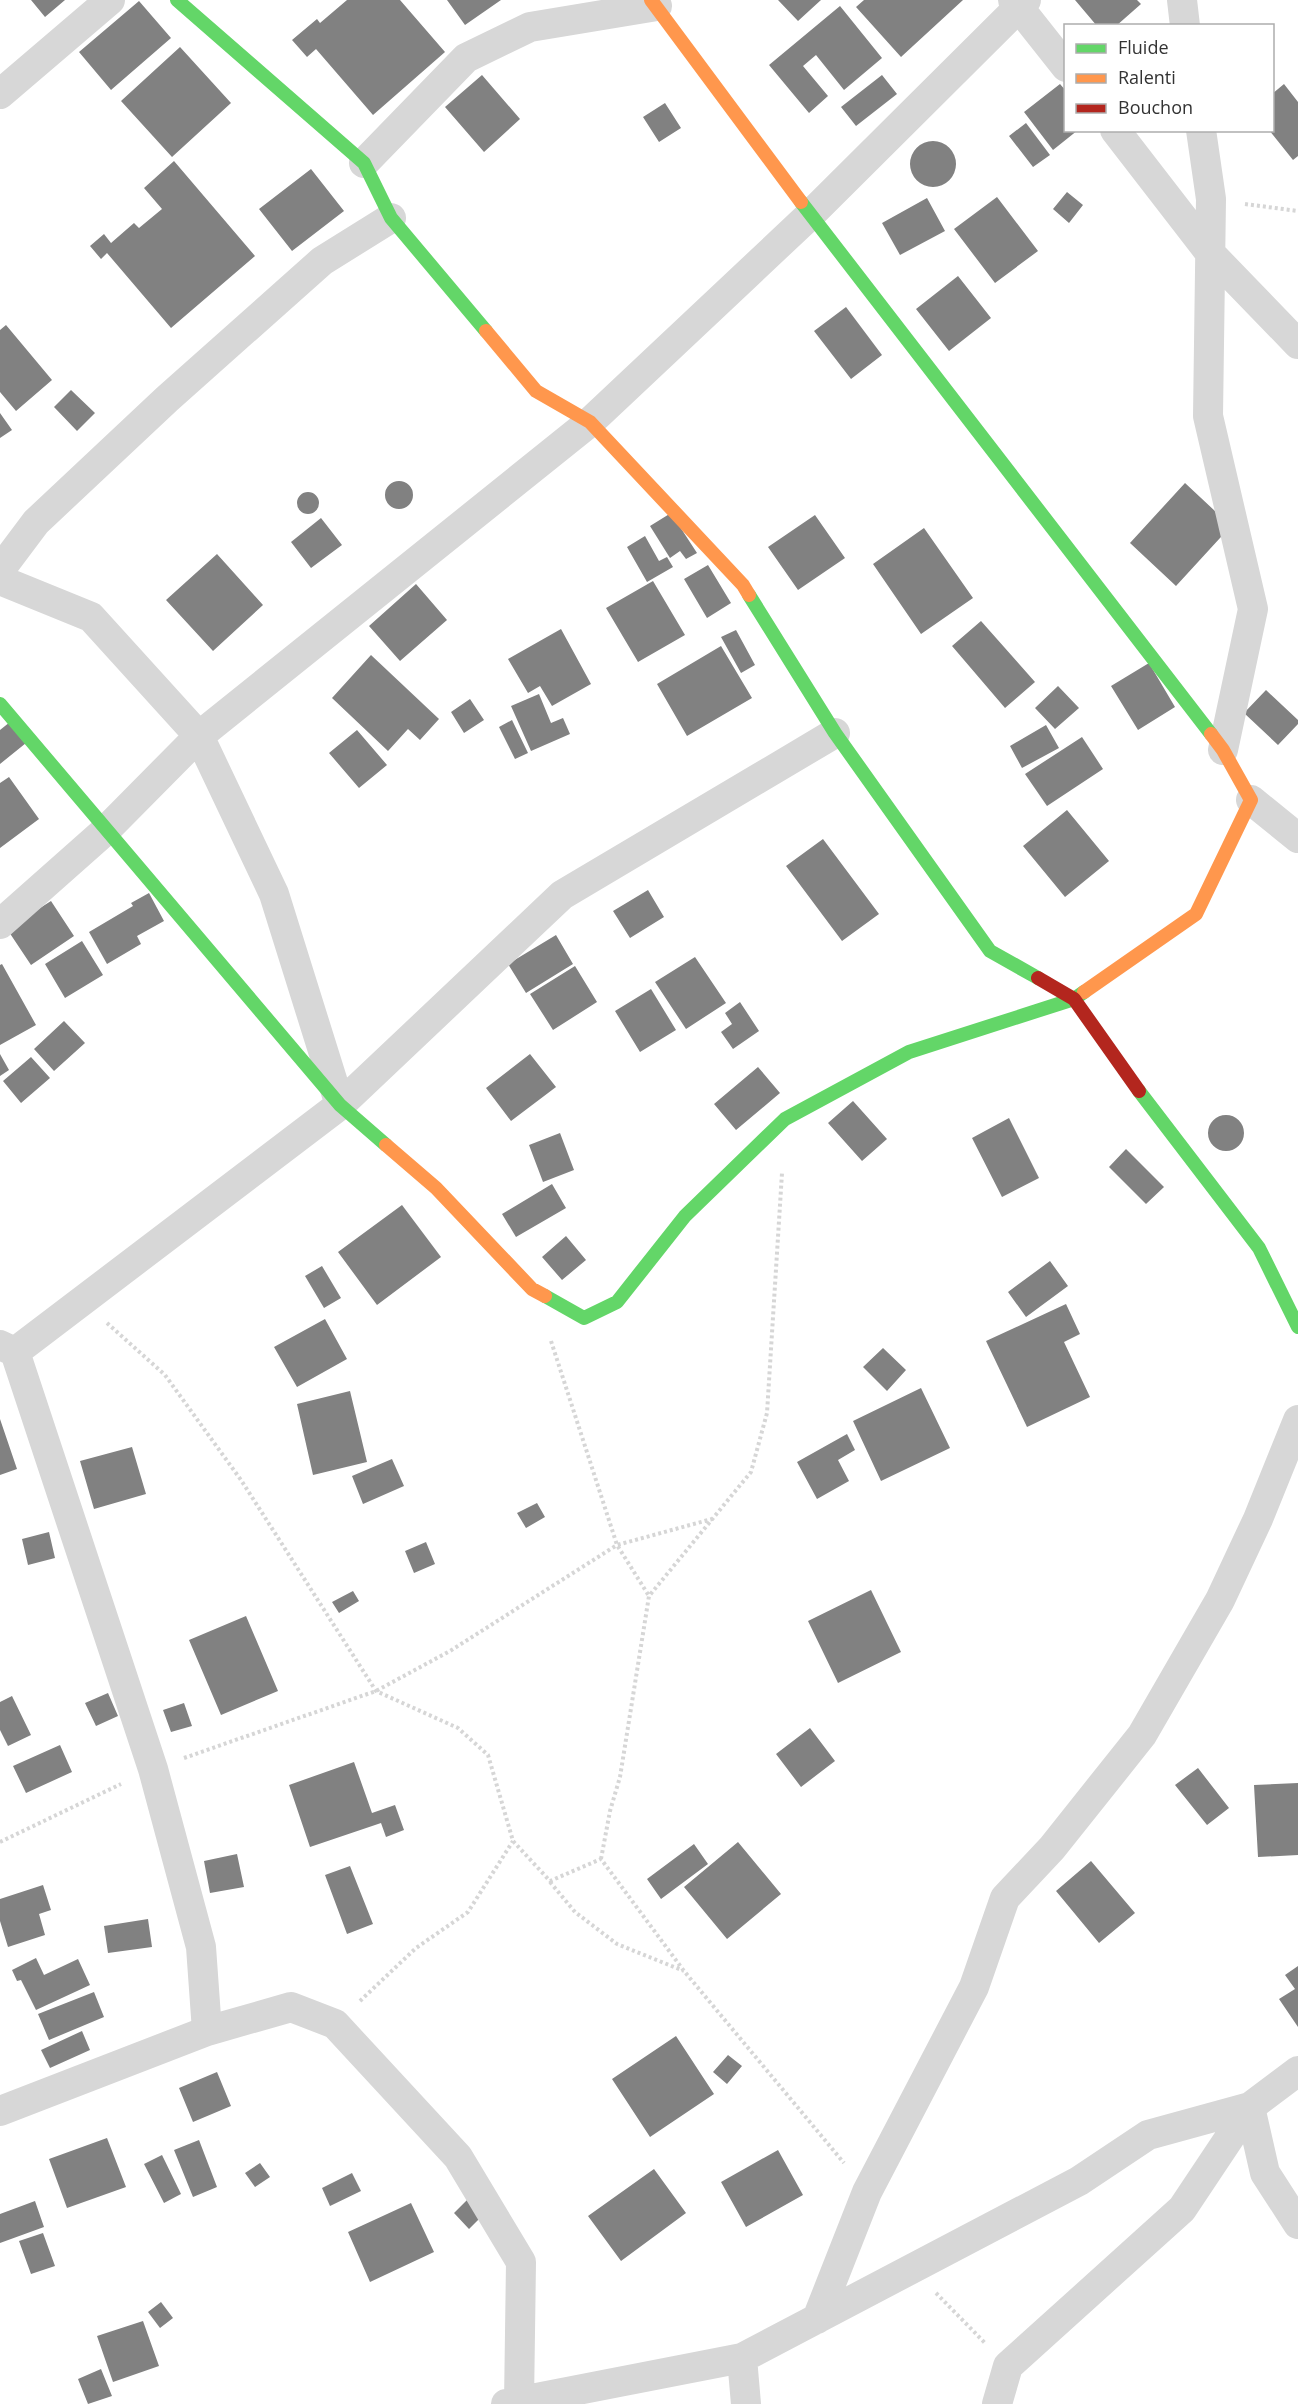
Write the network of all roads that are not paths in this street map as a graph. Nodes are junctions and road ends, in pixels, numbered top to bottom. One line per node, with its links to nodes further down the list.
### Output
1 (110, 0): 8 (street)
2 (177, 0): 11 (street)
3 (1182, 0): 6 (street)
4 (1019, 2): 7 (street); 12 (street)
5 (654, 3): 11 (street); 12 (street)
6 (1185, 24)
7 (1064, 66)
8 (0, 94)
9 (1117, 132): 14 (street)
10 (1201, 132): 14 (street)
11 (363, 163): 13 (street)
12 (810, 215): 16 (street); 22 (street)
13 (391, 218): 16 (street); 17 (street)
14 (1210, 253): 15 (street); 22 (street)
15 (1298, 344)
16 (590, 422): 20 (street); 21 (street)
17 (0, 570)
18 (0, 580): 21 (street)
19 (0, 704): 24 (street)
20 (835, 733): 27 (street); 28 (street)
21 (199, 736): 24 (street); 28 (street)
22 (1223, 750): 23 (street)
23 (1251, 800): 25 (street); 27 (street)
24 (105, 831): 26 (street); 28 (street)
25 (1298, 838)
26 (0, 924)
27 (1074, 999): 28 (street); 29 (street)
28 (340, 1105): 30 (street)
29 (1298, 1327)
30 (7, 1348): 32 (street)
31 (1298, 1420): 37 (street)
32 (207, 2031): 35 (street); 39 (street)
33 (1298, 2071): 34 (street)
34 (1250, 2107): 36 (street); 37 (street); 41 (street)
35 (0, 2111)
36 (1298, 2224)
37 (817, 2319): 38 (street)
38 (742, 2358): 39 (street); 40 (street)
39 (512, 2403)
40 (746, 2404)
41 (996, 2404)

